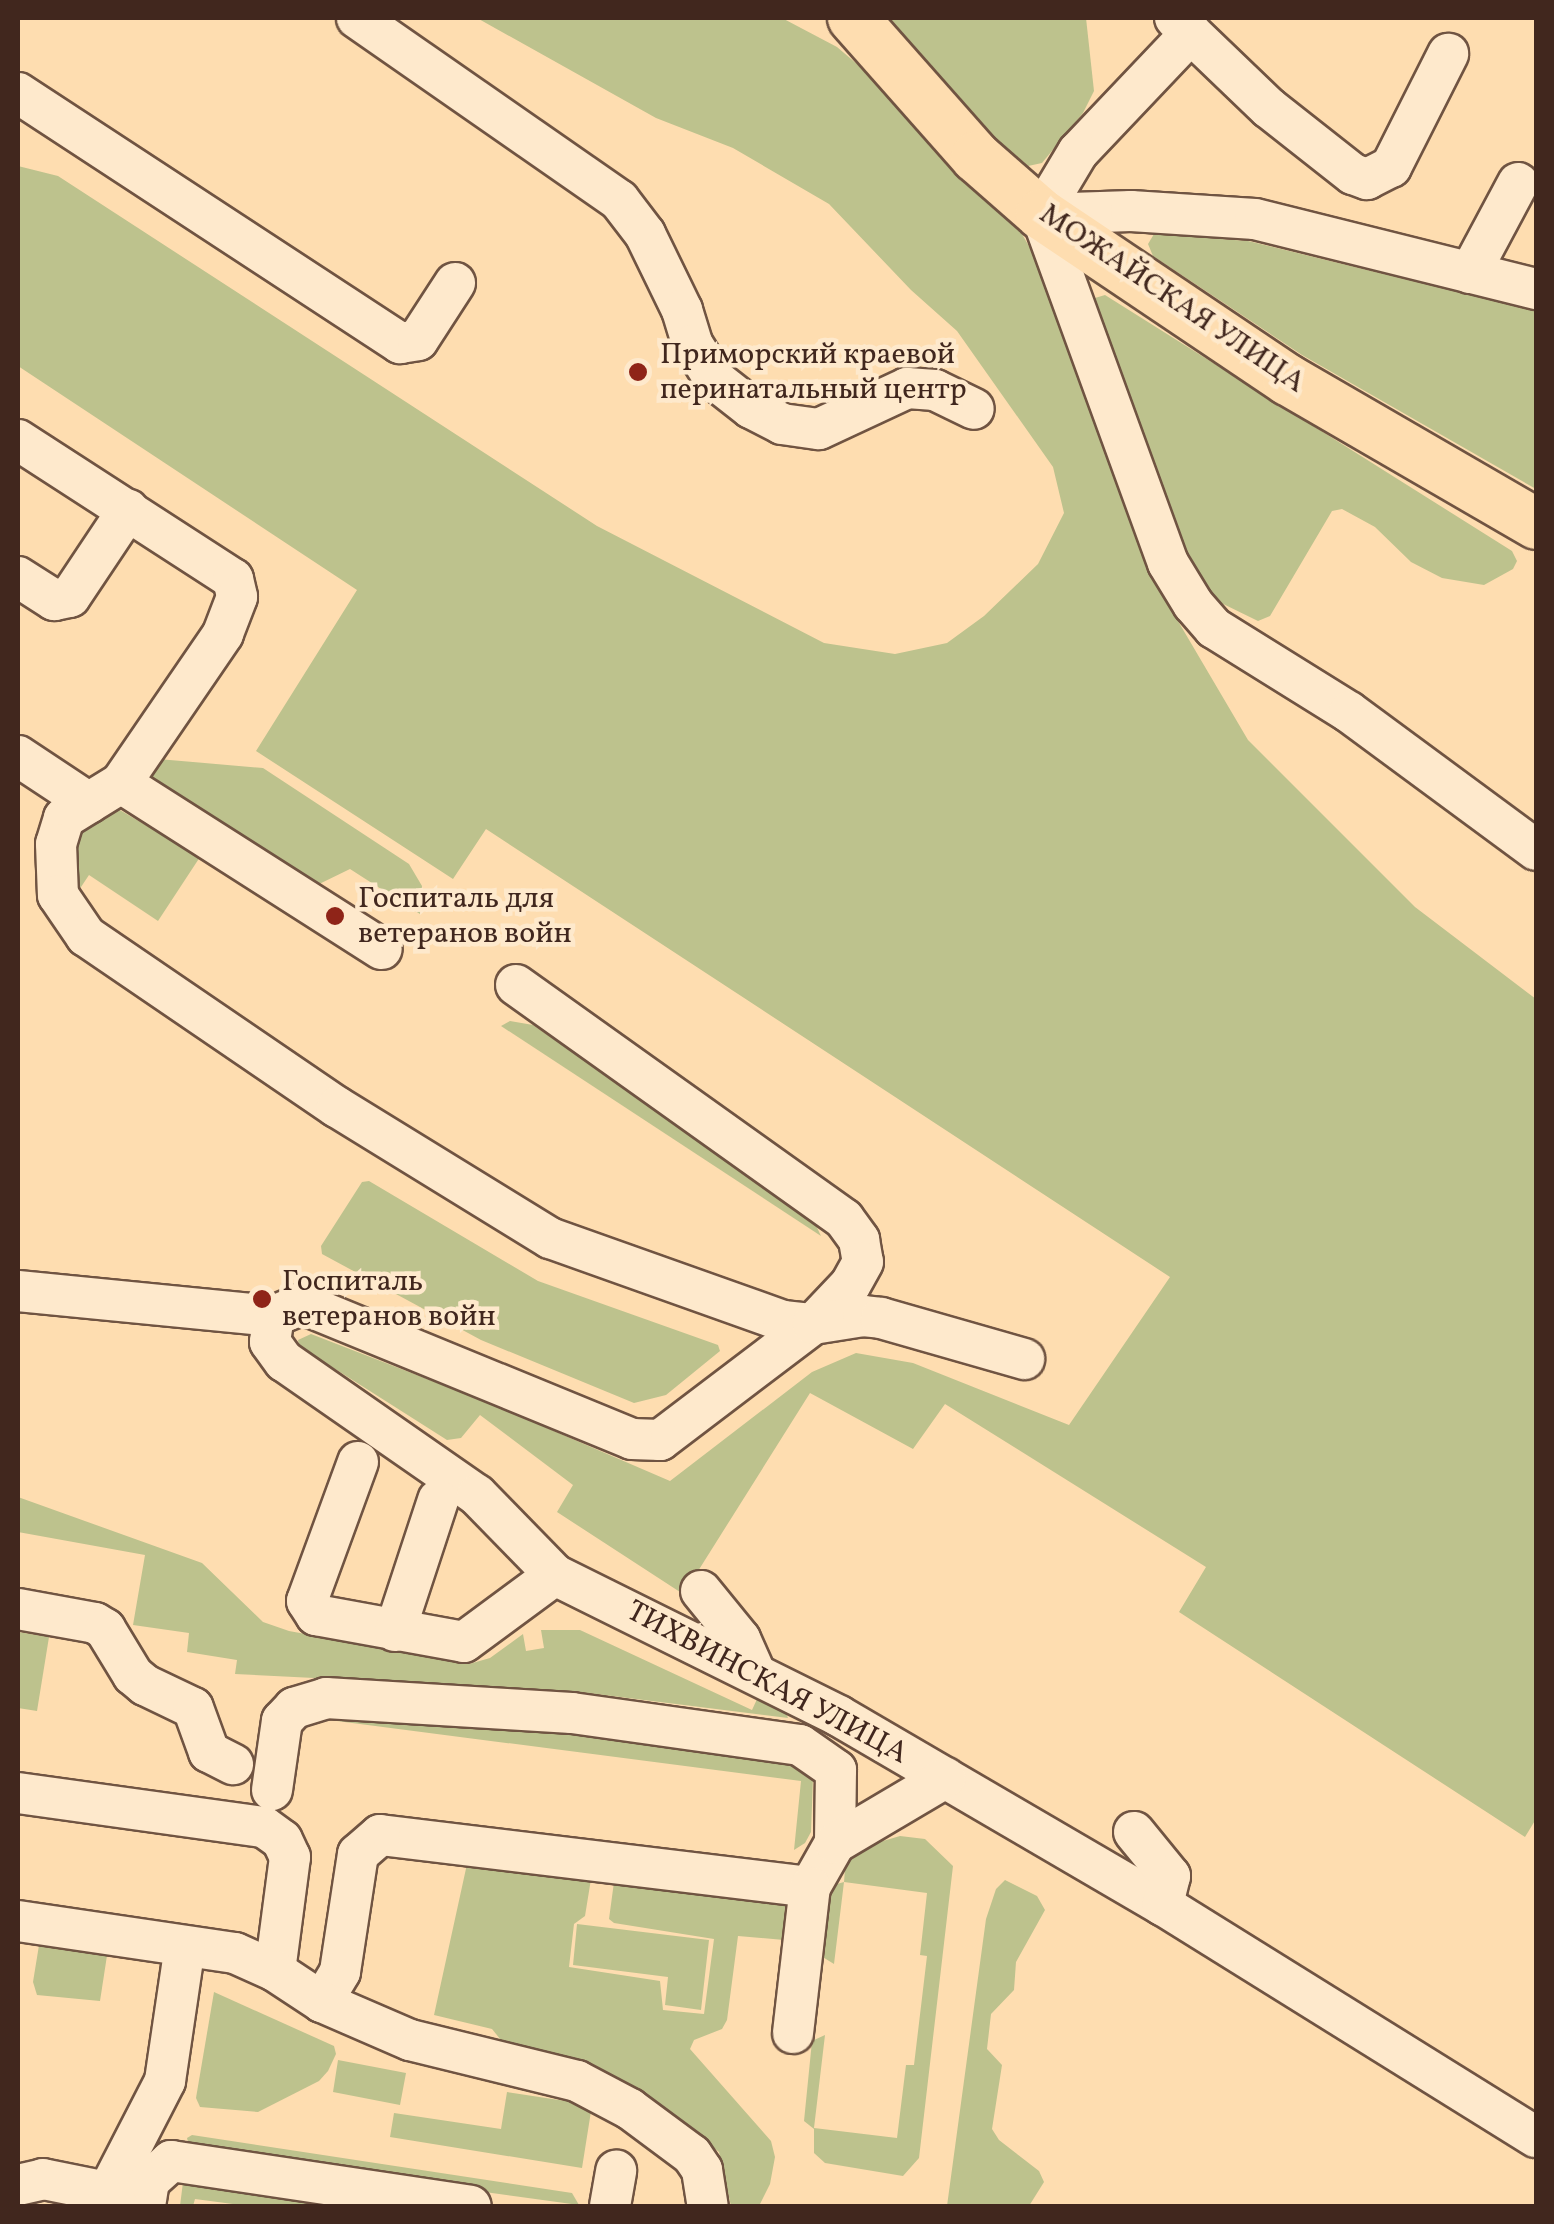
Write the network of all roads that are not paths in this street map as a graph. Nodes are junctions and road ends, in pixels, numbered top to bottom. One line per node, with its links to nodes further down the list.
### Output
1 (357, 18): 11 (street)
2 (1182, 23): 4 (street); 7 (street)
3 (851, 24): 7 (main road, МОЖАЙСКАЯ УЛИЦА)
4 (1448, 54)
5 (18, 93): 9 (street)
6 (1518, 183): 8 (street)
7 (1041, 214): 8 (street); 14 (main road, МОЖАЙСКАЯ УЛИЦА); 18 (street)
8 (1470, 273): 10 (street)
9 (455, 283)
10 (1536, 289)
11 (974, 409)
12 (18, 440): 13 (street)
13 (128, 510): 15 (street); 17 (street)
14 (1536, 524)
15 (18, 576)
16 (18, 756): 17 (street)
17 (105, 793): 19 (street); 23 (street)
18 (1536, 850)
19 (382, 949)
20 (516, 984): 23 (street)
21 (18, 1291): 22 (street)
22 (274, 1316): 23 (street); 27 (street, ТИХВИНСКАЯ УЛИЦА)
23 (813, 1324): 24 (street)
24 (1024, 1359)
25 (358, 1462): 30 (street)
26 (438, 1500): 30 (street)
27 (554, 1574): 30 (street); 31 (street, ТИХВИНСКАЯ УЛИЦА)
28 (701, 1591): 31 (street)
29 (18, 1610): 33 (street)
30 (395, 1631)
31 (754, 1671): 32 (street, ТИХВИНСКАЯ УЛИЦА)
32 (840, 1716): 34 (street); 35 (street, ТИХВИНСКАЯ УЛИЦА)
33 (233, 1764)
34 (836, 1770): 36 (street); 39 (street)
35 (945, 1778): 39 (street); 41 (street, ТИХВИНСКАЯ УЛИЦА)
36 (272, 1790)
37 (18, 1793): 44 (street)
38 (1134, 1832): 41 (street)
39 (835, 1843): 40 (street)
40 (810, 1887): 45 (street); 46 (street)
41 (1164, 1905): 47 (street, ТИХВИНСКАЯ УЛИЦА)
42 (18, 1921): 43 (street)
43 (185, 1946): 44 (street); 49 (street)
44 (275, 1971): 45 (street)
45 (322, 2002): 51 (street)
46 (793, 2033)
47 (1536, 2137)
48 (18, 2184): 49 (street)
49 (133, 2200): 50 (street)
50 (471, 2206)
51 (708, 2206)

